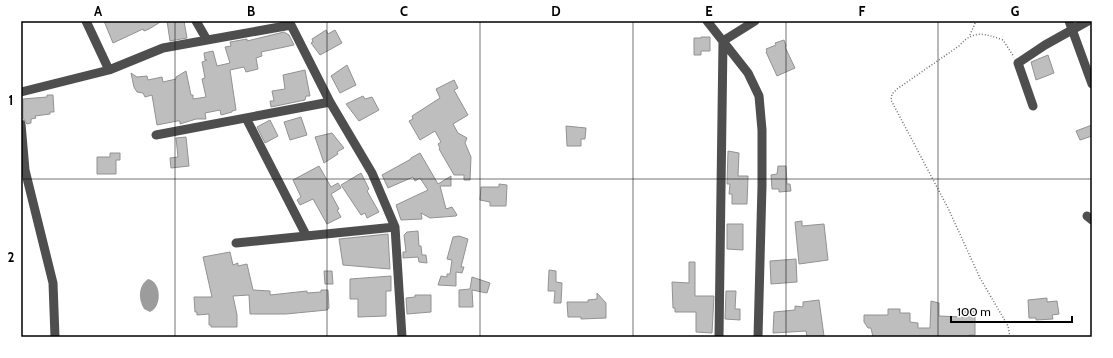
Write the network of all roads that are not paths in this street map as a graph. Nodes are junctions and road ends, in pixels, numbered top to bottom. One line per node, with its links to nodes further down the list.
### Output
1 (86, 21): 9 (street)
2 (196, 21): 7 (street)
3 (707, 21): 8 (street)
4 (755, 21): 8 (street)
5 (1088, 21): 6 (street)
6 (1071, 25): 10 (street); 13 (street)
7 (207, 40): 9 (street); 12 (street)
8 (723, 41): 23 (street); 24 (street)
9 (109, 70): 11 (street)
10 (1092, 84)
11 (21, 92)
12 (330, 102): 14 (street); 18 (street)
13 (1033, 106)
14 (246, 118): 16 (street); 19 (street)
15 (21, 124): 17 (street)
16 (156, 135)
17 (23, 170): 21 (street)
18 (395, 227): 19 (street); 22 (street)
19 (306, 235): 20 (street)
20 (236, 243)
21 (55, 337)
22 (402, 337)
23 (719, 337)
24 (758, 337)

